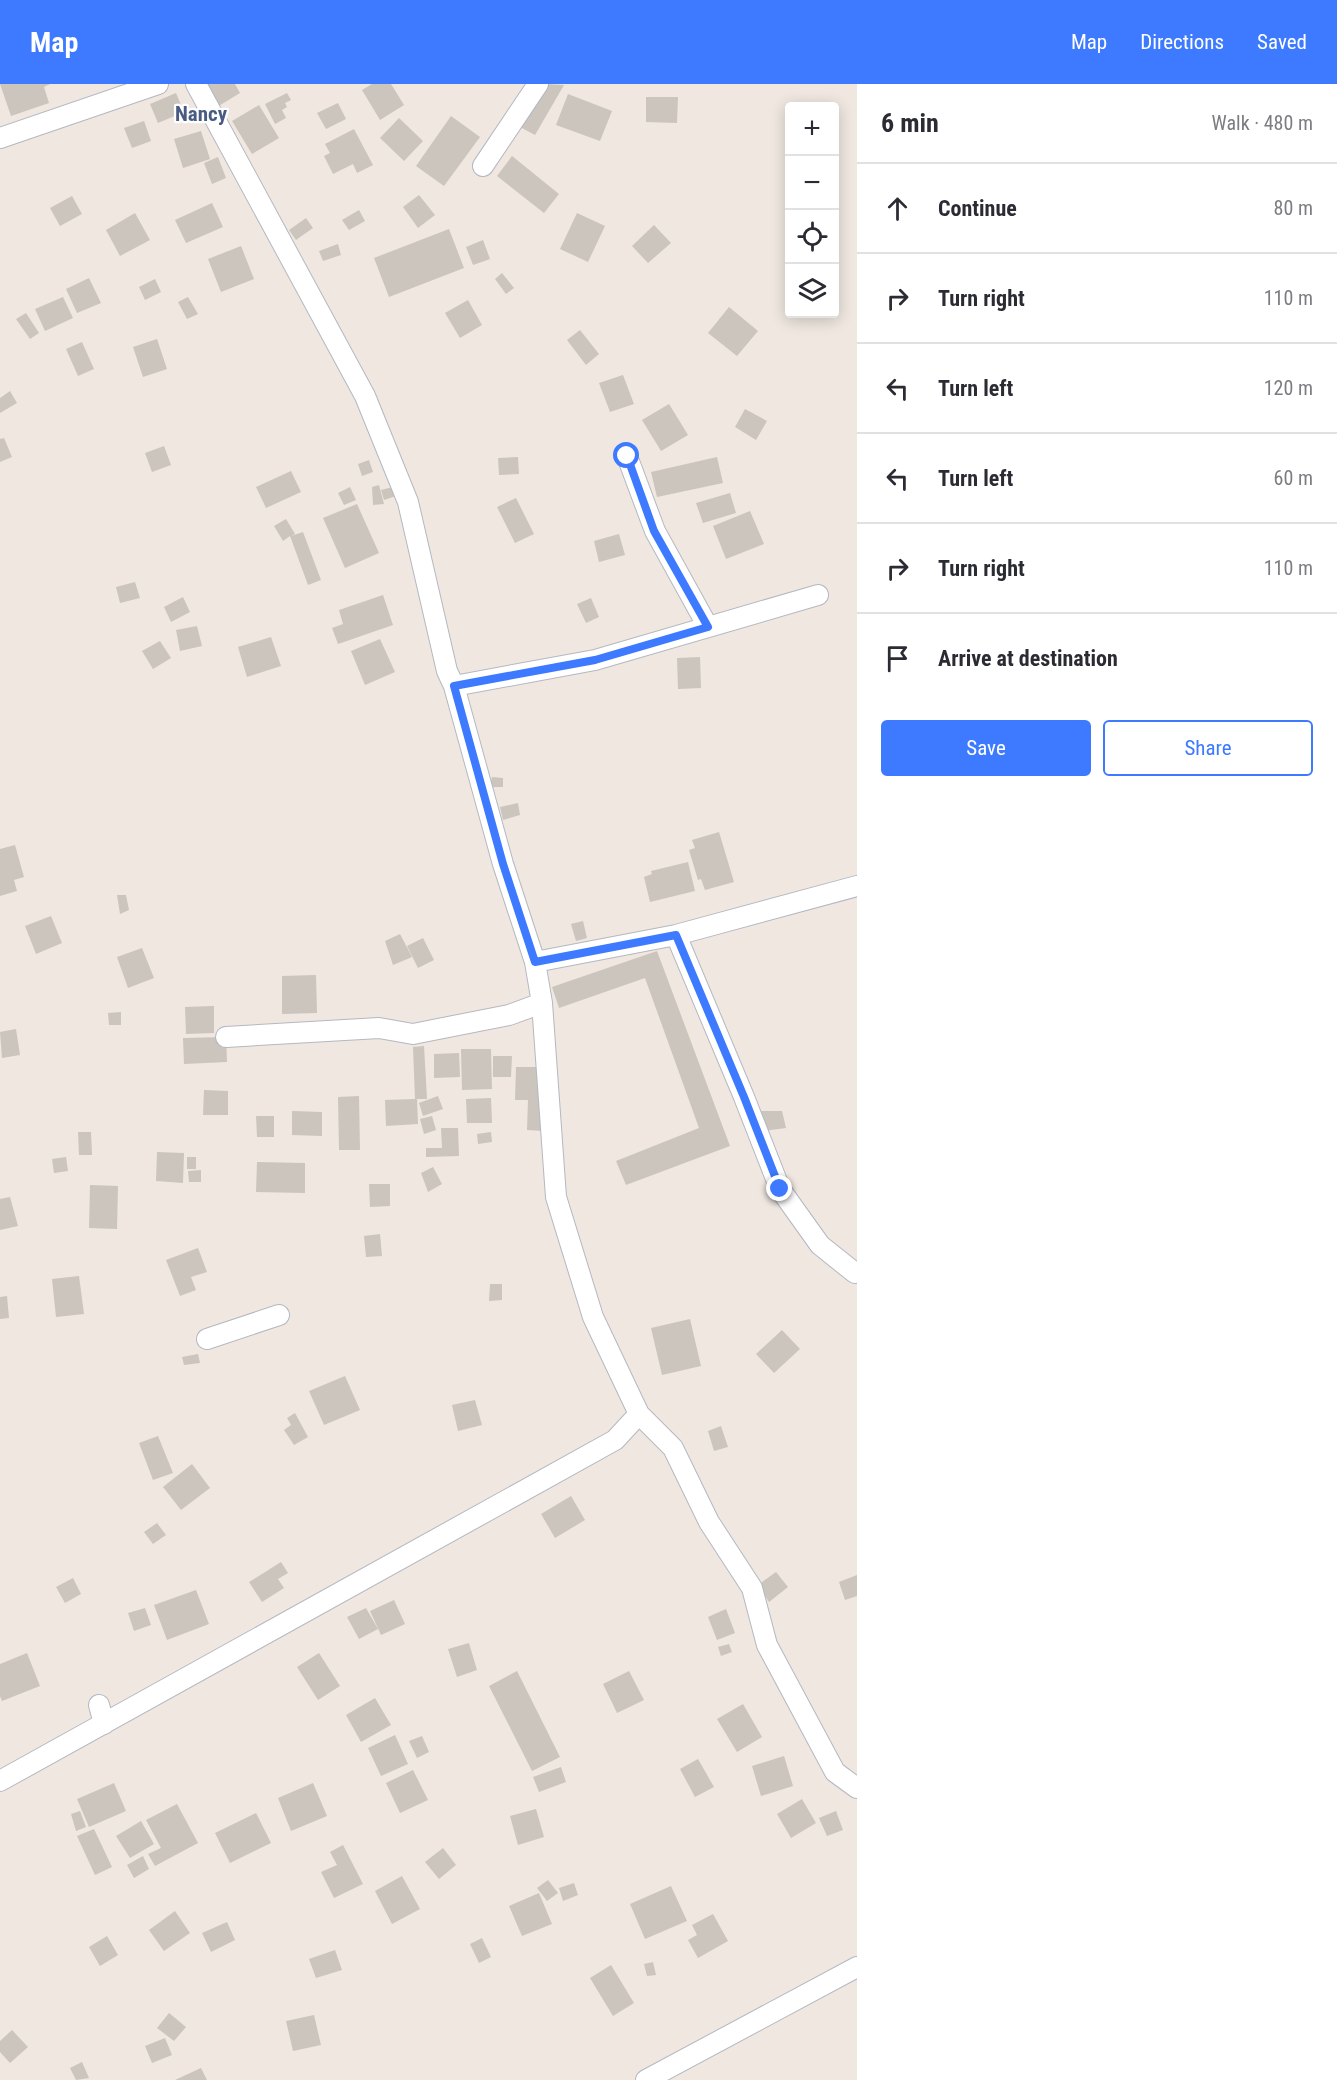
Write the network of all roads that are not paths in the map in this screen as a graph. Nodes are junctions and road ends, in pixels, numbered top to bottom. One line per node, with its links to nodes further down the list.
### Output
1 (158, 84): 4 (street)
2 (196, 84): 9 (street)
3 (538, 84): 5 (street)
4 (0, 138)
5 (483, 166)
6 (627, 456): 8 (street)
7 (818, 595): 8 (street)
8 (708, 627): 9 (street)
9 (454, 686): 12 (street)
10 (857, 886): 11 (street)
11 (676, 935): 12 (street); 15 (street)
12 (535, 962): 13 (street)
13 (542, 1002): 14 (street); 18 (street)
14 (226, 1037)
15 (855, 1273)
16 (279, 1315): 17 (street)
17 (207, 1339)
18 (639, 1414): 19 (street); 20 (street)
19 (0, 1781)
20 (857, 1788)
21 (857, 1967): 22 (street)
22 (646, 2080)

